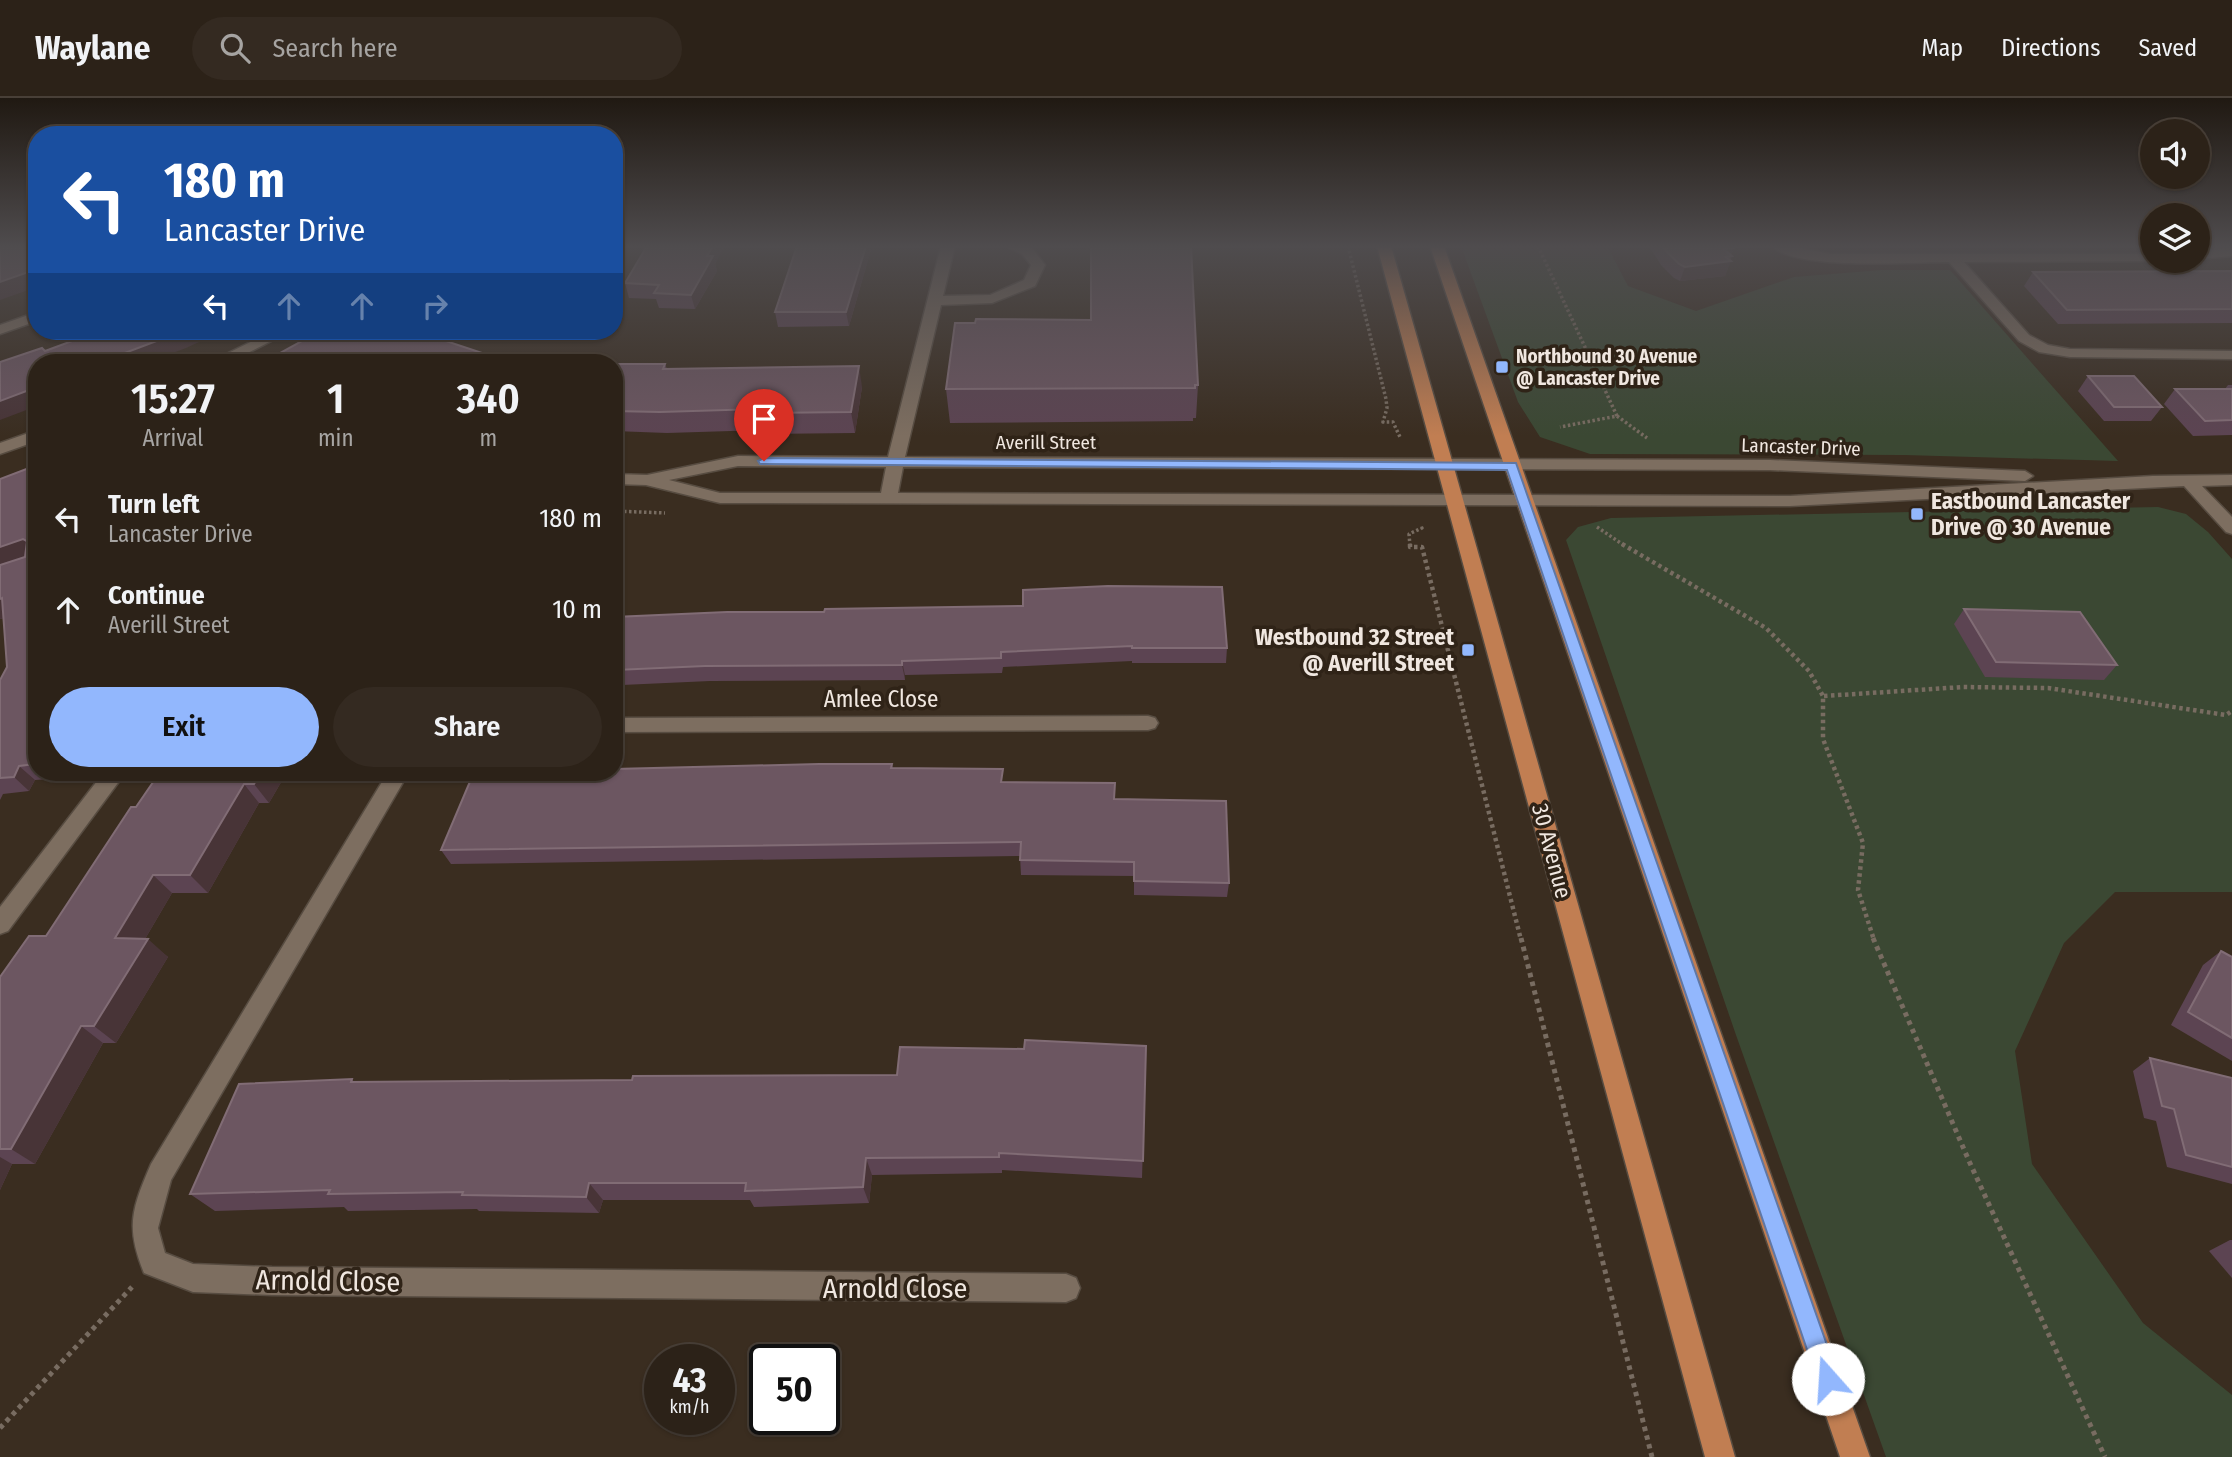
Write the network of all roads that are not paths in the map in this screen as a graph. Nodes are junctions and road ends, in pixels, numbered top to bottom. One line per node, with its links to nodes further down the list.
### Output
1 (933, 309): 12 (street)
2 (1402, 309): 13 (main road, 30 Avenue)
3 (1459, 309): 14 (main road)
4 (1999, 309): 9 (street)
5 (28, 319): 6 (street)
6 (0, 330)
7 (265, 340): 8 (street)
8 (235, 354)
9 (2232, 355)
10 (28, 438): 11 (street)
11 (0, 449)
12 (895, 462): 13 (street, Averill Street); 16 (street, Averill Street); 20 (street)
13 (1447, 466): 14 (street, Lancaster Drive); 21 (main road, 30 Avenue)
14 (1512, 466): 19 (street, Lancaster Drive); 22 (main road)
15 (623, 479): 16 (street, Averill Street)
16 (646, 480): 20 (street, Averill Street)
17 (2188, 480): 18 (street, Lancaster Drive); 19 (street, Lancaster Drive); 23 (street)
18 (2232, 480)
19 (2153, 481): 22 (street, Lancaster Drive)
20 (889, 499): 21 (street, Averill Street)
21 (1454, 500): 22 (street, Lancaster Drive); 31 (main road, 30 Avenue)
22 (1523, 500): 32 (main road)
23 (2232, 528)
24 (1149, 723): 25 (street, Amlee Close)
25 (623, 725)
26 (108, 781): 28 (street)
27 (394, 781): 30 (street, Arnold Close)
28 (9, 900): 29 (street)
29 (0, 924)
30 (1066, 1288)
31 (1720, 1457)
32 (1855, 1457)

